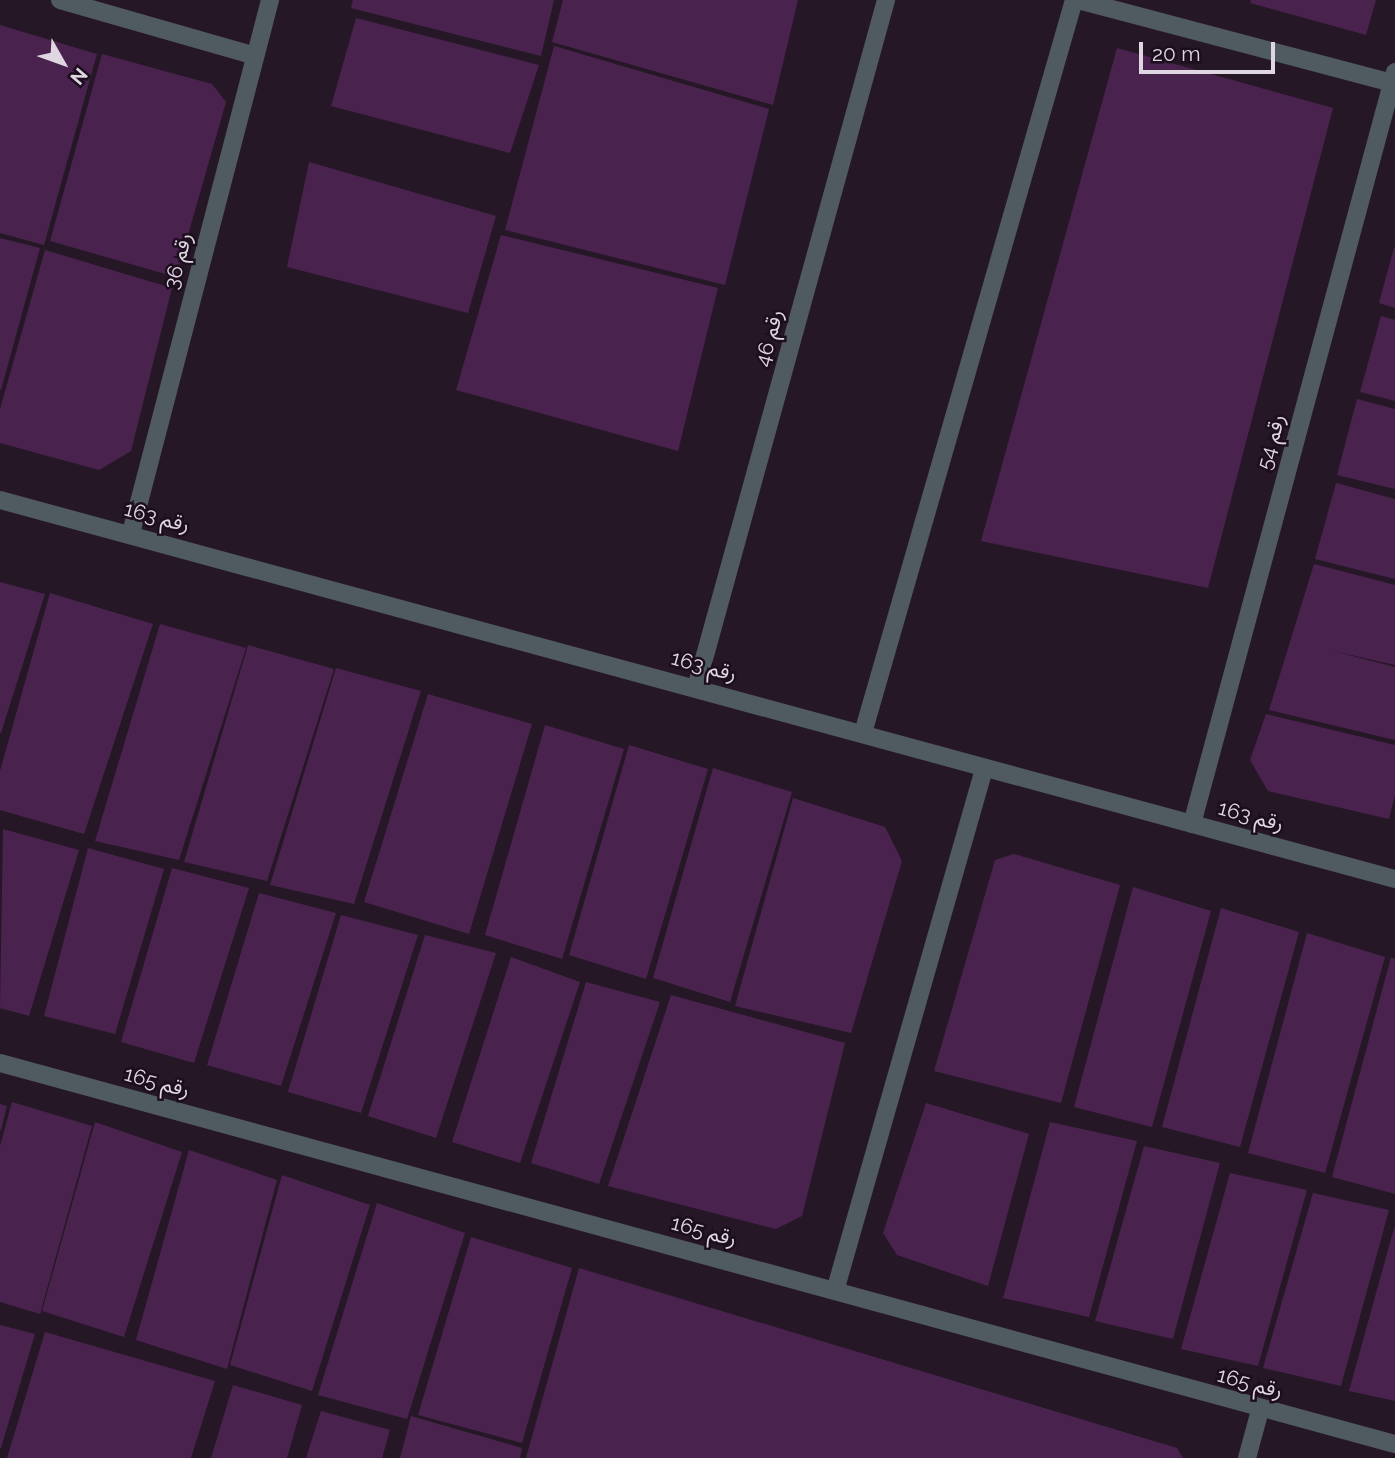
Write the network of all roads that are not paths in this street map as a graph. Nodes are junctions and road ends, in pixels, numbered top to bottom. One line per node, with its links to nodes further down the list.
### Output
1 (60, 0): 5 (street)
2 (270, 0): 5 (street, رقم 36)
3 (886, 0): 9 (street, رقم 46)
4 (1076, 0): 6 (street); 10 (street)
5 (255, 56): 8 (street, رقم 36)
6 (1394, 77): 12 (street, رقم 54)
7 (0, 500): 8 (street, رقم 163)
8 (131, 533): 9 (street, رقم 163)
9 (696, 688): 10 (street, رقم 163)
10 (863, 733): 11 (street, رقم 163)
11 (984, 769): 12 (street, رقم 163); 15 (street)
12 (1192, 824): 13 (street, رقم 163)
13 (1395, 879)
14 (0, 1063): 15 (street, رقم 165)
15 (835, 1291): 16 (street, رقم 165)
16 (1260, 1410): 17 (street, رقم 165); 18 (street)
17 (1395, 1444)
18 (1247, 1458)

